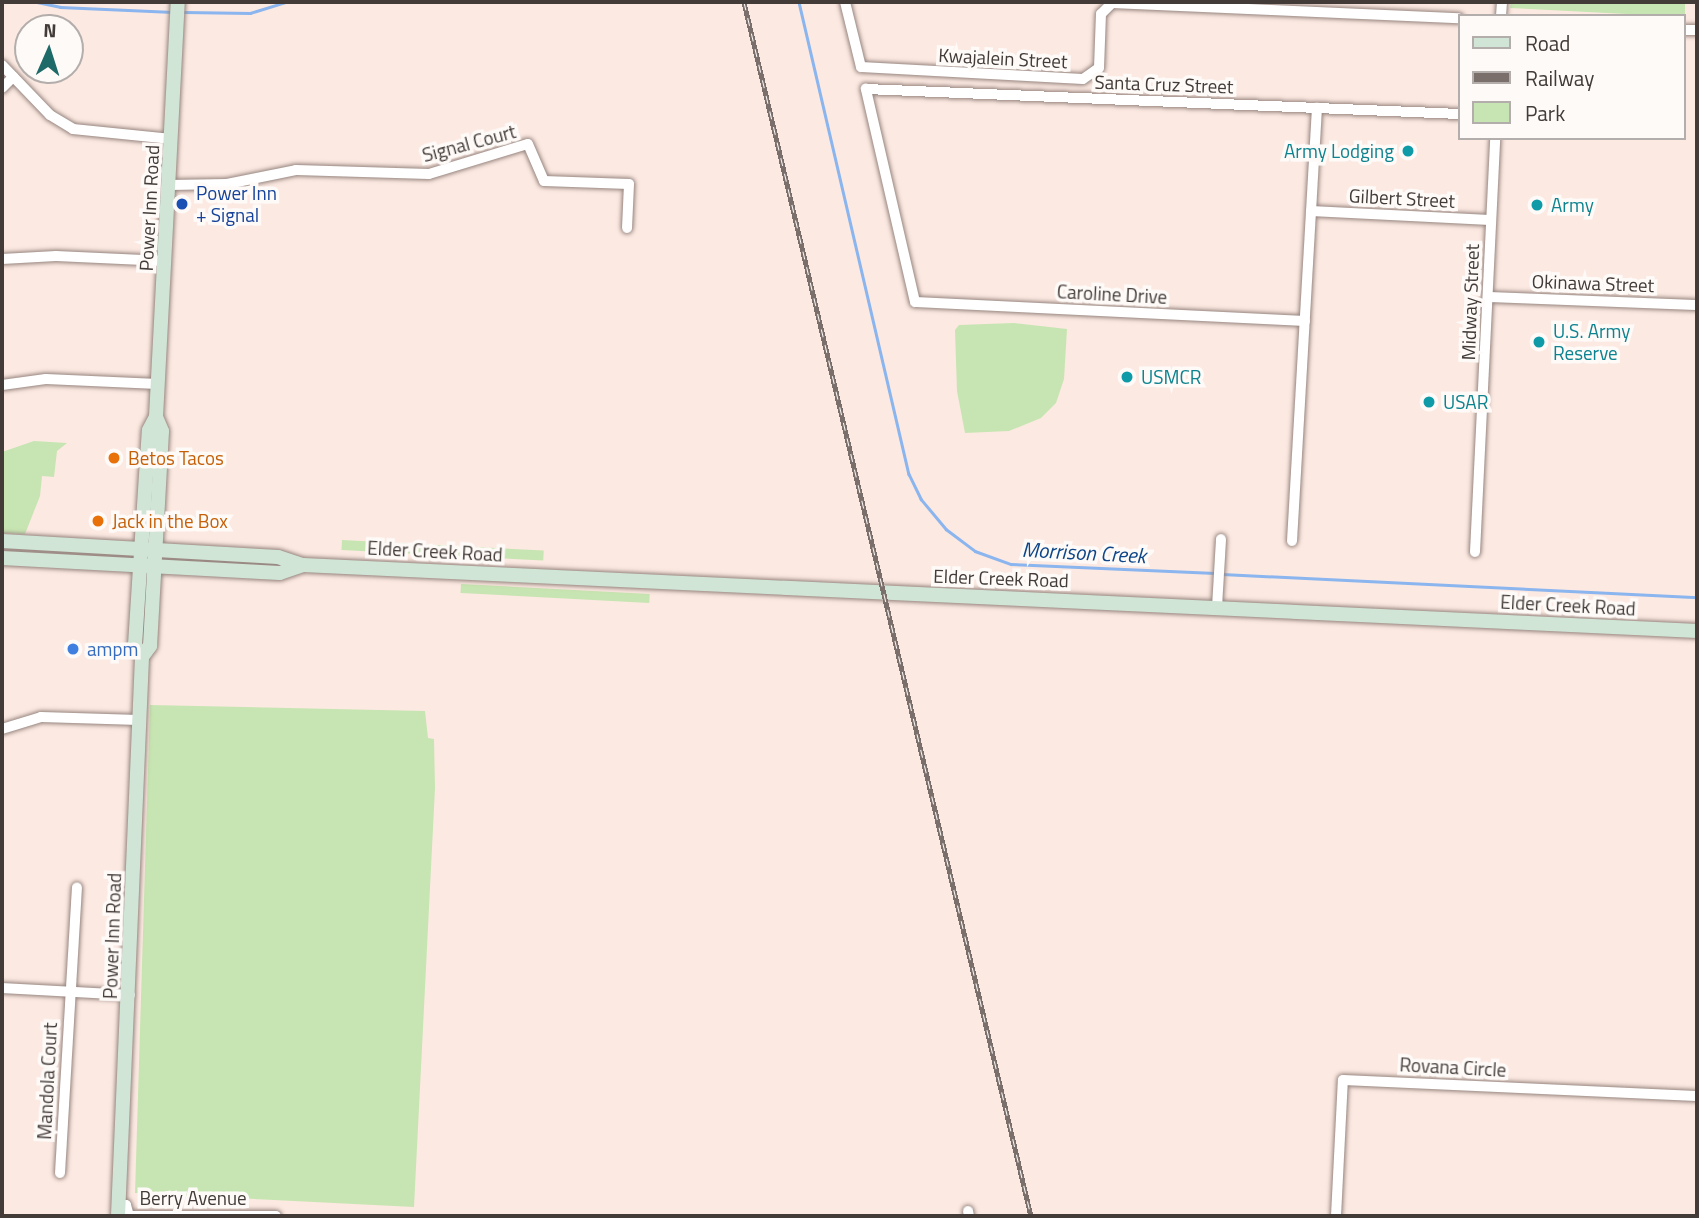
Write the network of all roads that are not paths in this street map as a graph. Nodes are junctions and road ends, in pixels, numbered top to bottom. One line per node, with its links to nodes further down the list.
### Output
1 (178, 2): 10 (street, Power Inn Road)
2 (845, 2): 3 (street, Kwajalein Street)
3 (1458, 18)
4 (2, 65): 5 (street)
5 (13, 77): 6 (street); 10 (street)
6 (2, 88)
7 (866, 89): 8 (street, Santa Cruz Street); 20 (street, Caroline Drive)
8 (1317, 108): 9 (street, Santa Cruz Street); 13 (street)
9 (1458, 114)
10 (172, 139): 12 (street, Power Inn Road)
11 (1495, 140): 14 (street, Midway Street)
12 (169, 186): 15 (street, Signal Court); 17 (street, Power Inn Road)
13 (1311, 211): 14 (street, Gilbert Street); 20 (street)
14 (1490, 220): 18 (street, Midway Street)
15 (628, 228)
16 (2, 259): 17 (street)
17 (165, 261): 21 (street, Power Inn Road)
18 (1488, 297): 19 (street, Okinawa Street); 27 (street, Midway Street)
19 (1697, 305)
20 (1306, 321): 25 (street)
21 (158, 384): 22 (street); 26 (street, Power Inn Road)
22 (2, 385)
23 (1221, 539): 31 (street)
24 (2, 541): 26 (street, Elder Creek Road)
25 (1292, 541)
26 (148, 551): 29 (street, Elder Creek Road); 30 (street, Power Inn Road)
27 (1475, 552)
28 (2, 558): 30 (street, Elder Creek Road)
29 (303, 565): 30 (street, Elder Creek Road); 31 (street, Elder Creek Road)
30 (147, 568): 33 (street, Power Inn Road)
31 (1217, 607): 32 (street, Elder Creek Road)
32 (1697, 631)
33 (139, 720): 34 (street); 38 (street, Power Inn Road)
34 (2, 729)
35 (77, 888): 37 (street, Mandola Court)
36 (2, 988): 37 (street)
37 (70, 992): 38 (street); 40 (street, Mandola Court)
38 (130, 995): 41 (street, Power Inn Road)
39 (1697, 1096): 43 (street, Rovana Circle)
40 (60, 1173)
41 (119, 1210): 42 (street, Berry Avenue)
42 (276, 1216)
43 (1336, 1216)

